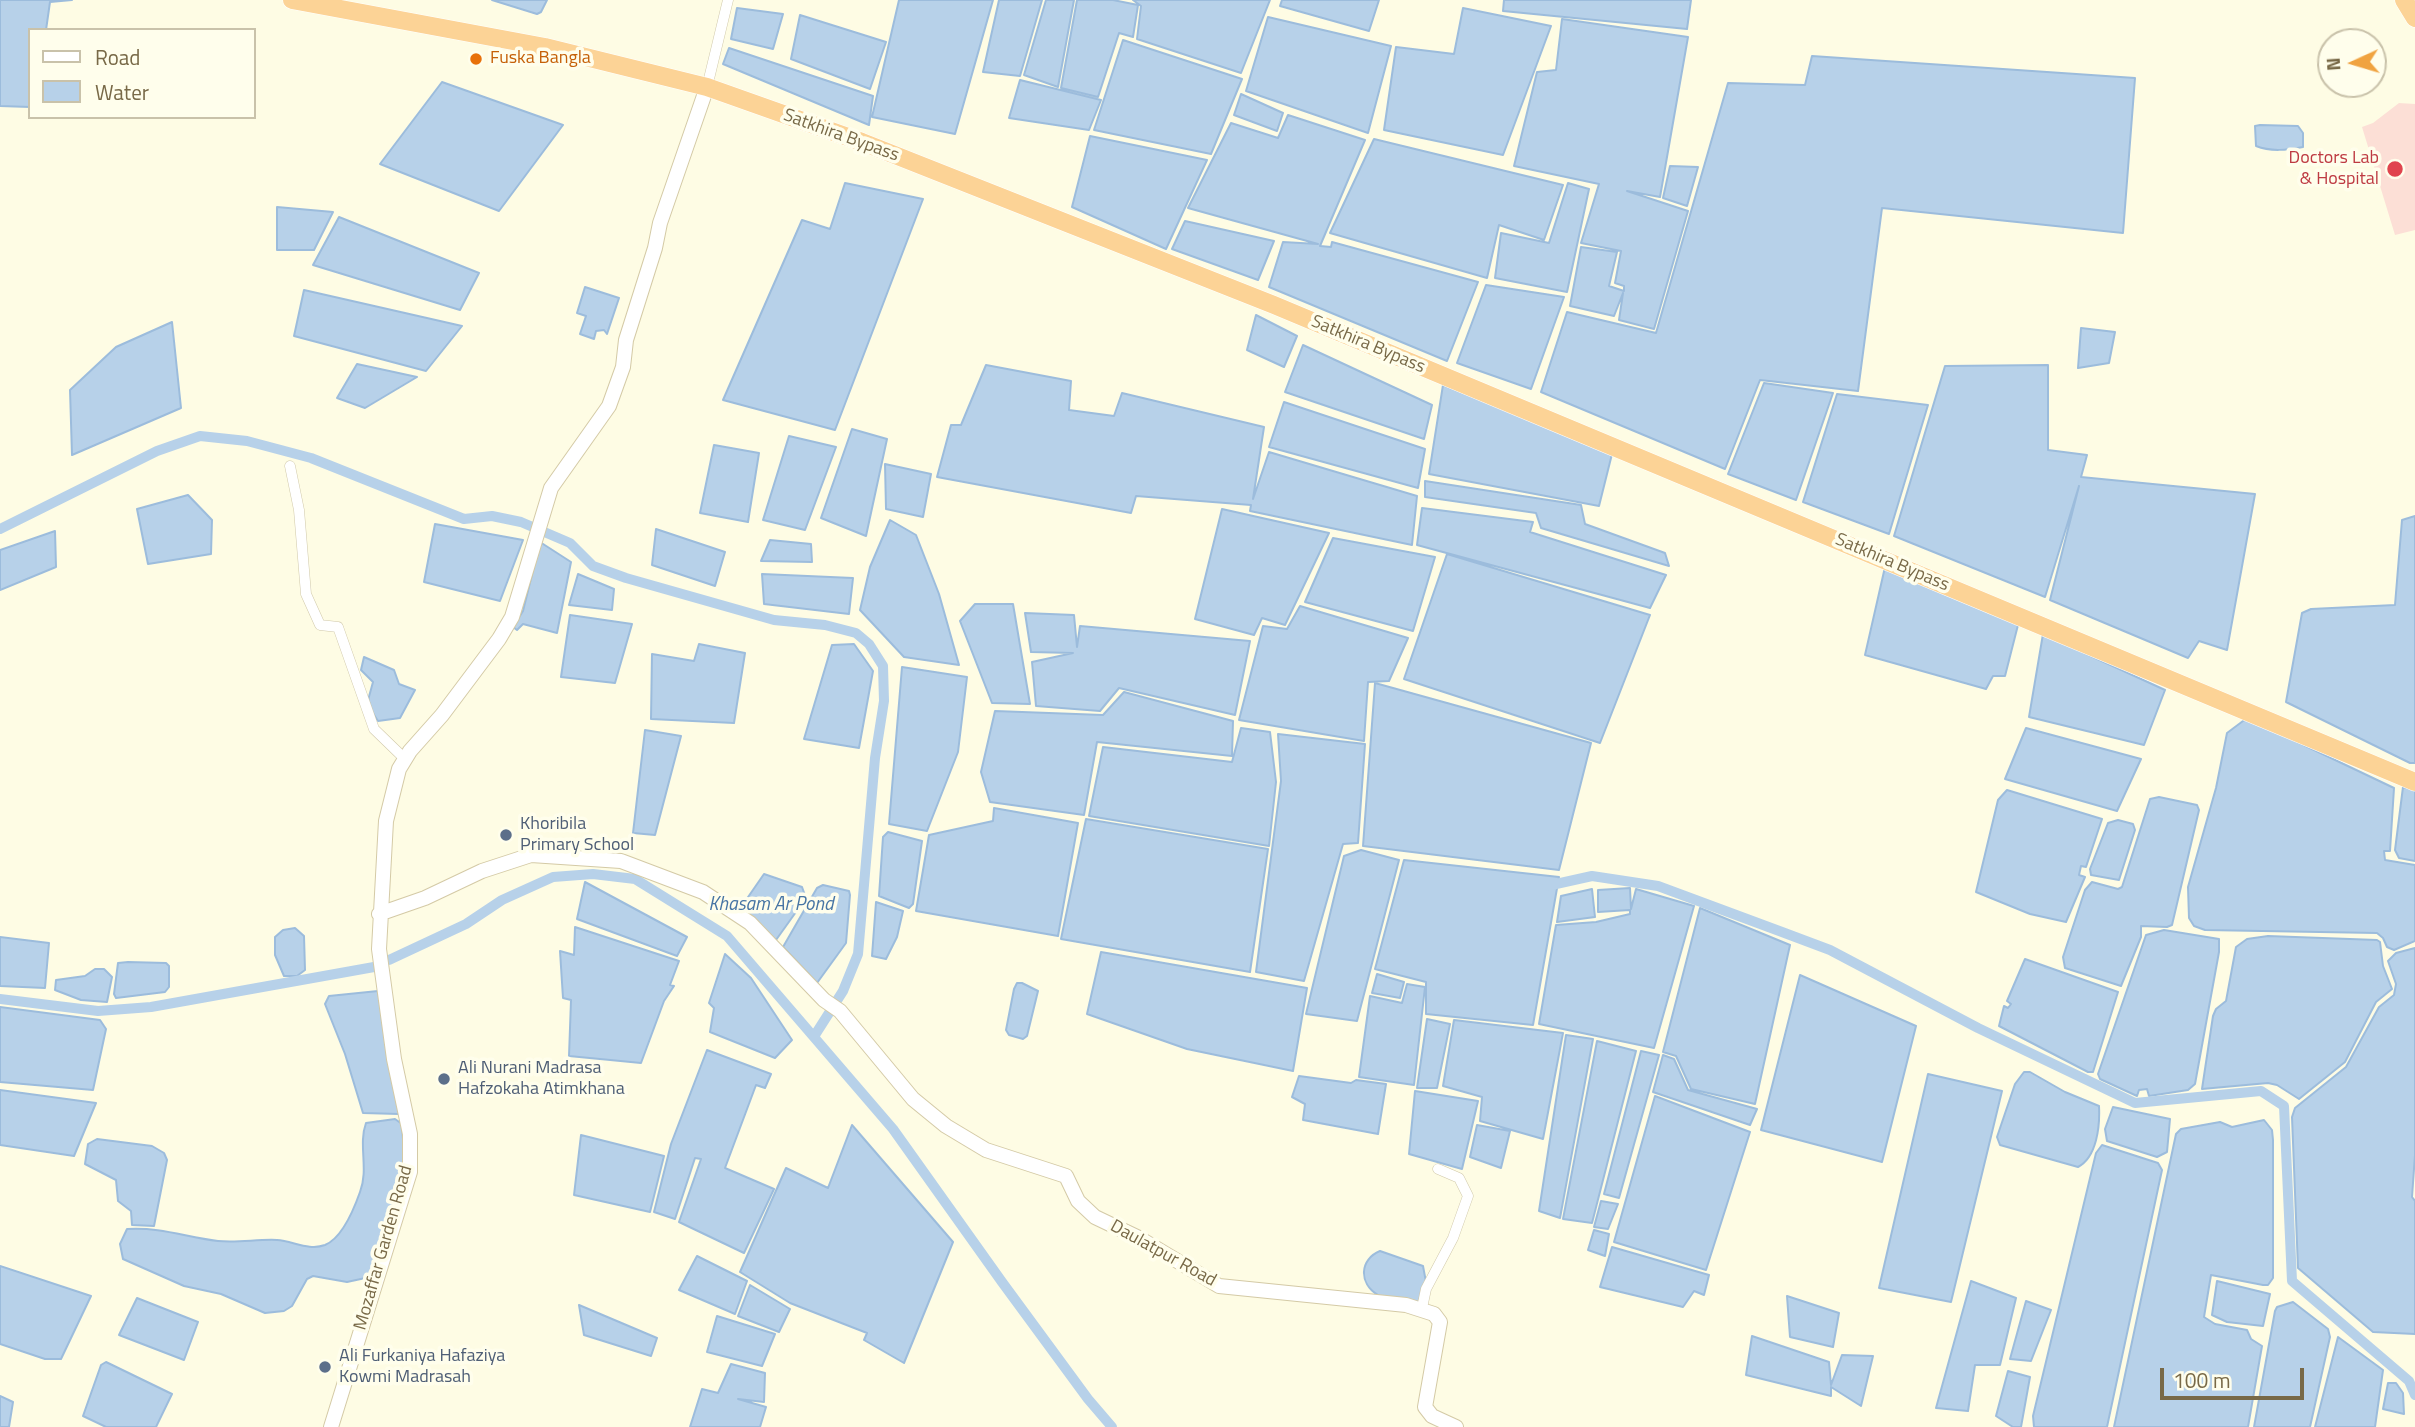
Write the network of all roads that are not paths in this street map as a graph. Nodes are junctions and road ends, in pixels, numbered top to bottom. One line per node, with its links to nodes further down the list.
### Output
1 (292, 0): 5 (highway, Satkhira Bypass)
2 (728, 0): 5 (street)
3 (2404, 0): 4 (highway)
4 (2415, 18)
5 (707, 87): 7 (street, Mozaffar Garden Road); 8 (highway, Satkhira Bypass)
6 (290, 466): 7 (street)
7 (405, 759): 9 (street, Mozaffar Garden Road)
8 (2415, 782)
9 (379, 914): 11 (street, Daulatpur Road); 12 (street, Mozaffar Garden Road)
10 (1438, 1169): 11 (street)
11 (1422, 1308): 13 (street)
12 (331, 1427)
13 (1456, 1427)

